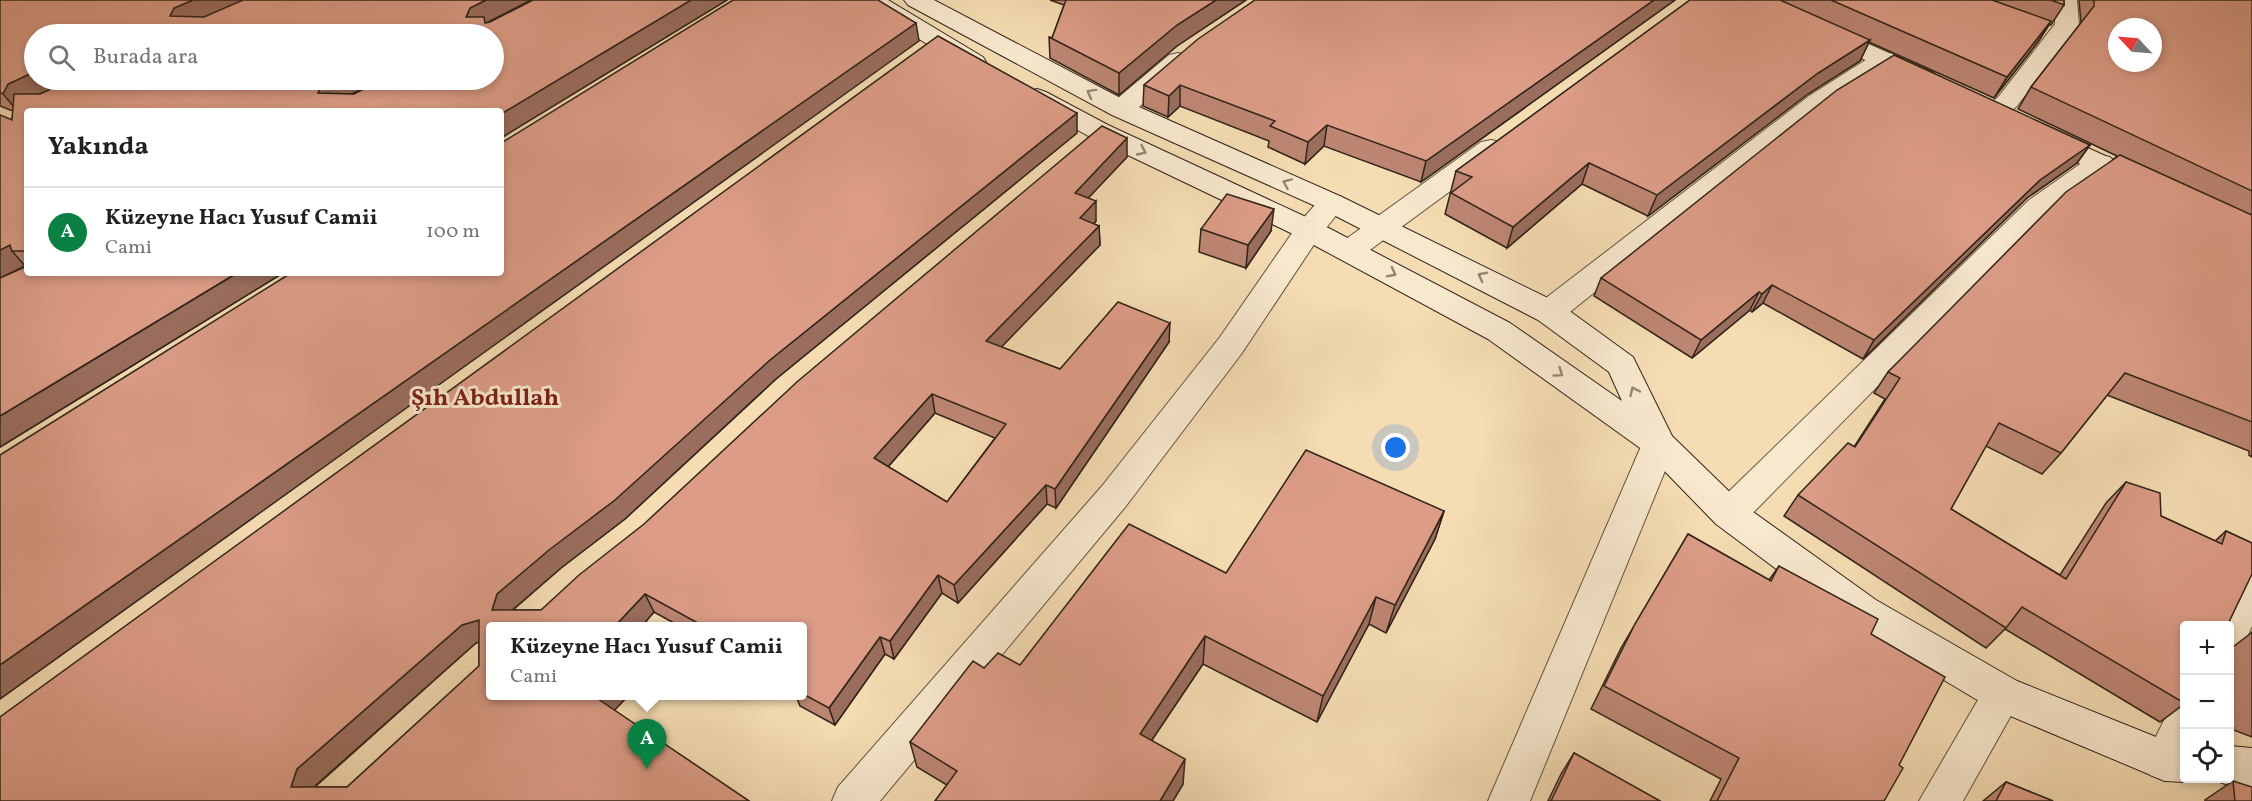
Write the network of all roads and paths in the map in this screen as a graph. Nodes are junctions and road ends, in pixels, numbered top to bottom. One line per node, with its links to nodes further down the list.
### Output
1 (871, 0): 5 (street)
2 (1751, 0): 7 (street)
3 (2065, 0): 13 (street)
4 (923, 1): 10 (street, one-way to 4)
5 (939, 41): 8 (street); 10 (street)
6 (1197, 46): 10 (street)
7 (1884, 59): 9 (street); 19 (street)
8 (910, 62)
9 (1945, 87)
10 (1110, 120): 12 (street); 15 (street, one-way to 10); 17 (street, one-way to 17)
11 (1515, 131): 16 (street)
12 (1072, 154)
13 (2100, 163): 14 (street); 21 (street)
14 (2171, 197)
15 (1332, 202): 16 (street); 17 (street)
16 (1382, 228): 18 (street); 19 (street, one-way to 16)
17 (1310, 230): 18 (street); 29 (street)
18 (1349, 251): 20 (street, one-way to 20)
19 (1549, 312): 20 (street, one-way to 19)
20 (1659, 444): 21 (street); 30 (street)
21 (1729, 514): 24 (street)
22 (2252, 587): 23 (street)
23 (2234, 622)
24 (2003, 693): 26 (street); 31 (street)
25 (2182, 729): 26 (street)
26 (2175, 762)
27 (2234, 766): 28 (street)
28 (2252, 768)
29 (853, 801)
30 (1509, 801)
31 (1940, 801)

